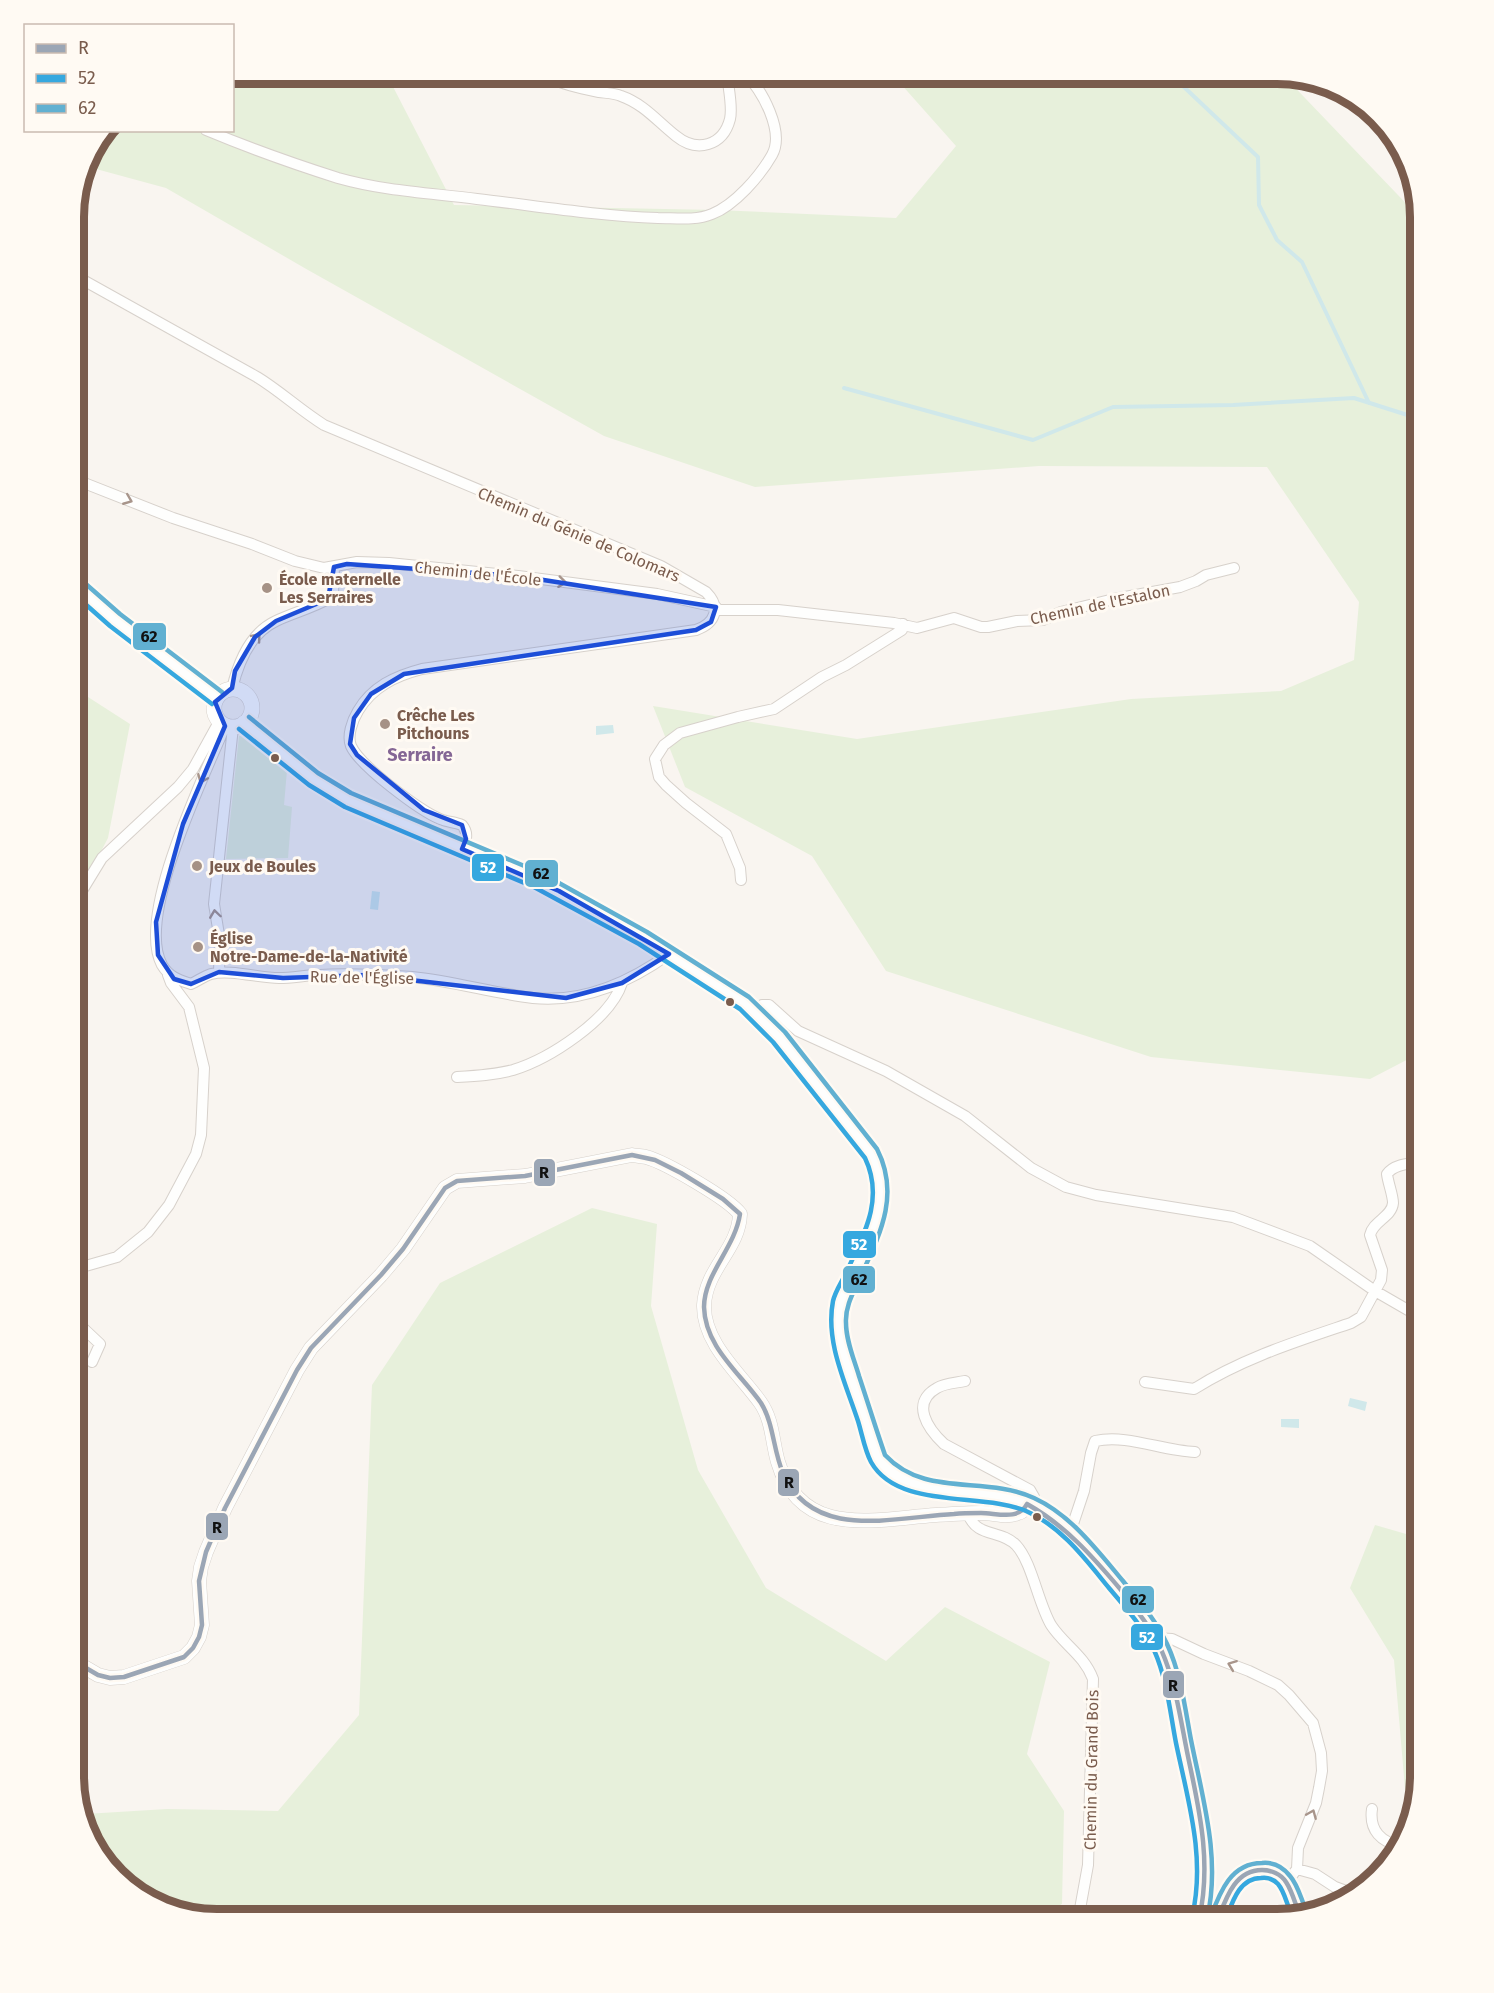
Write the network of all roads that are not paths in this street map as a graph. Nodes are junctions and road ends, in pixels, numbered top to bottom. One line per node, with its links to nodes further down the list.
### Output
1 (563, 84): 2 (street)
2 (728, 84)
3 (755, 84): 4 (street)
4 (212, 132)
5 (84, 281): 10 (street, Chemin du Génie de Colomars)
6 (84, 483): 7 (street, Chemin de l'École, one-way to 7)
7 (334, 567): 10 (street, Chemin de l'École, one-way to 10); 12 (street, one-way to 7)
8 (1234, 568): 11 (street, Chemin de l'Estalon)
9 (84, 593): 13 (main road)
10 (715, 608): 11 (street, Chemin de l'Estalon); 15 (street)
11 (903, 624): 16 (street)
12 (232, 689): 13 (main road); 14 (main road)
13 (217, 698): 14 (main road)
14 (230, 724): 15 (main road); 17 (street); 19 (street, one-way to 19); 20 (street, one-way to 14)
15 (462, 849): 18 (main road)
16 (741, 880)
17 (84, 887)
18 (669, 954): 21 (street, Rue de l'Église); 22 (main road)
19 (165, 969): 20 (street); 25 (street)
20 (219, 972): 21 (street, Rue de l'Église)
21 (622, 983): 23 (street)
22 (754, 1011): 26 (street); 33 (main road)
23 (457, 1077)
24 (1410, 1163): 26 (street)
25 (84, 1266)
26 (1375, 1291): 27 (street); 31 (street)
27 (1410, 1311)
28 (84, 1329): 29 (street)
29 (92, 1362)
30 (965, 1381): 33 (street)
31 (1145, 1382)
32 (1195, 1452): 35 (street)
33 (1032, 1506): 34 (street); 35 (main road)
34 (968, 1514): 37 (street); 44 (street, Chemin du Grand Bois)
35 (1070, 1533): 36 (main road)
36 (1156, 1638): 40 (street, one-way to 36); 45 (main road)
37 (84, 1667)
38 (1372, 1809): 39 (street)
39 (1392, 1842)
40 (1297, 1869): 41 (street); 42 (street)
41 (1286, 1883): 43 (main road); 46 (main road)
42 (1345, 1891)
43 (1297, 1908)
44 (1080, 1909)
45 (1201, 1909)
46 (1223, 1909)

